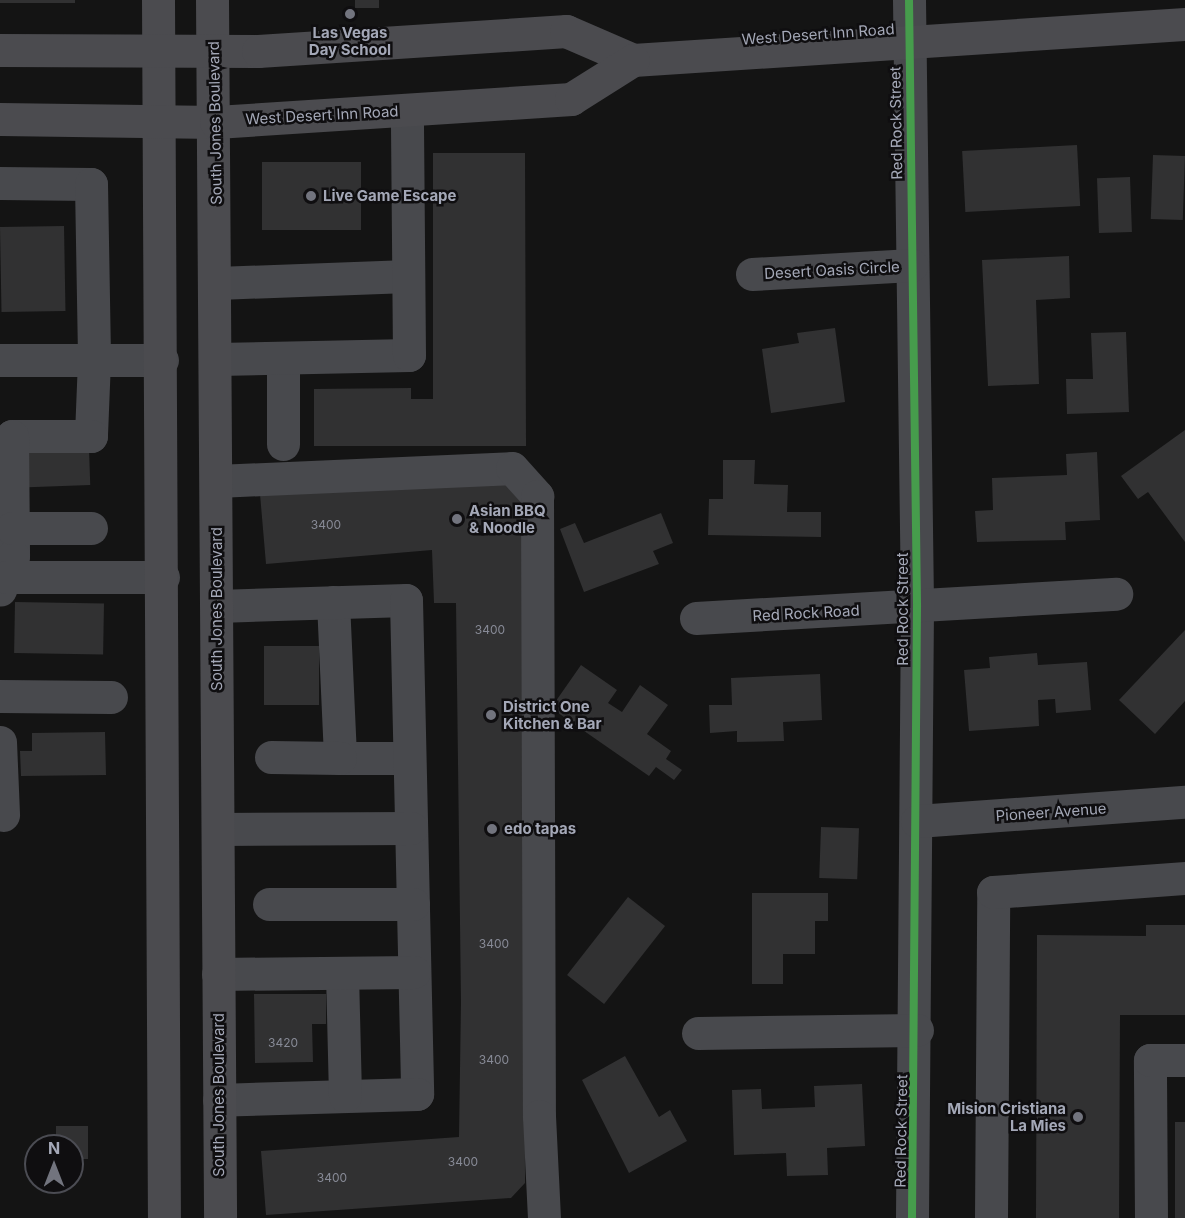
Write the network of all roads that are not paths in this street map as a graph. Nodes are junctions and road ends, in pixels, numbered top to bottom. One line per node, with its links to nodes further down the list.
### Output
1 (158, 0): 7 (main road)
2 (212, 0): 8 (main road, South Jones Boulevard)
3 (909, 0): 5 (street, Red Rock Street)
4 (1185, 24): 5 (main road, West Desert Inn Road)
5 (908, 41): 9 (main road, West Desert Inn Road); 15 (street, Red Rock Street)
6 (0, 50): 7 (main road, West Desert Inn Road)
7 (158, 52): 8 (main road, West Desert Inn Road); 12 (main road)
8 (213, 52): 9 (main road, West Desert Inn Road); 13 (main road, South Jones Boulevard)
9 (633, 60): 10 (main road, West Desert Inn Road)
10 (407, 110): 13 (main road, West Desert Inn Road); 17 (street)
11 (0, 119): 12 (main road, West Desert Inn Road)
12 (159, 122): 13 (main road, West Desert Inn Road); 23 (main road)
13 (216, 122): 18 (main road, South Jones Boulevard)
14 (0, 183): 22 (street)
15 (912, 265): 16 (street, Desert Oasis Circle); 33 (street, Red Rock Street)
16 (753, 274)
17 (408, 276): 18 (street); 19 (street)
18 (217, 283): 20 (main road, South Jones Boulevard)
19 (283, 358): 20 (street); 24 (street)
20 (217, 359): 25 (main road, South Jones Boulevard)
21 (0, 360): 22 (street)
22 (94, 360): 23 (street); 26 (street)
23 (162, 360): 28 (main road)
24 (283, 444)
25 (217, 481): 32 (main road, South Jones Boulevard); 60 (street)
26 (12, 528): 27 (street); 29 (street)
27 (91, 528)
28 (163, 577): 29 (street); 46 (main road)
29 (3, 583)
30 (1116, 594): 33 (street, Red Rock Street)
31 (333, 602): 32 (street); 39 (street); 40 (street)
32 (217, 606): 45 (main road, South Jones Boulevard)
33 (917, 607): 34 (street, Red Rock Road); 43 (street, Red Rock Street)
34 (696, 618)
35 (0, 696): 36 (street)
36 (111, 697)
37 (0, 742): 42 (street)
38 (271, 757): 39 (street)
39 (340, 758): 40 (street)
40 (409, 758): 44 (street)
41 (1185, 802): 43 (street, Pioneer Avenue)
42 (3, 814)
43 (917, 821): 53 (street, Red Rock Street)
44 (411, 828): 45 (street); 49 (street)
45 (218, 829): 46 (main road); 52 (main road, South Jones Boulevard)
46 (165, 849): 58 (main road)
47 (1185, 878): 62 (street)
48 (269, 904): 49 (street)
49 (413, 904): 50 (street)
50 (414, 972): 51 (street); 56 (street)
51 (342, 973): 52 (street); 56 (street)
52 (218, 974): 57 (main road, South Jones Boulevard)
53 (917, 1030): 54 (street); 61 (street, Red Rock Street)
54 (698, 1033)
55 (1185, 1060): 63 (street)
56 (345, 1096): 57 (street)
57 (219, 1100): 59 (main road, South Jones Boulevard)
58 (164, 1218)
59 (220, 1218)
60 (544, 1218)
61 (912, 1218)
62 (990, 1218)
63 (1150, 1218)

